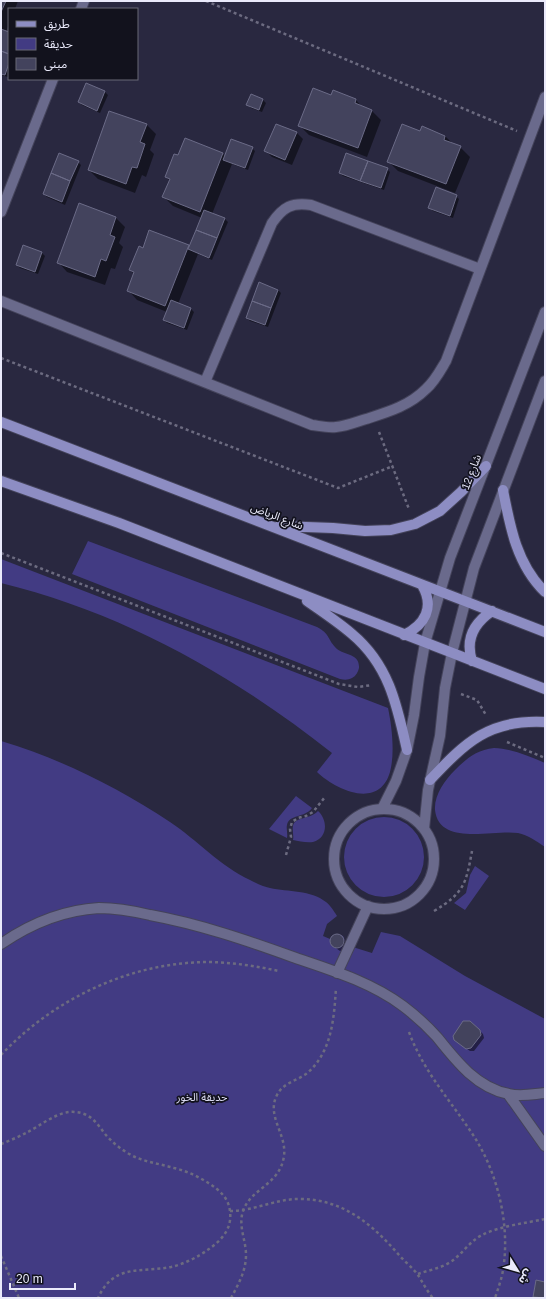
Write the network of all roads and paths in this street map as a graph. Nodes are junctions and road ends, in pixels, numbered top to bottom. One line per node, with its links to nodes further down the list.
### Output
1 (206, 1): 4 (path)
2 (54, 80): 5 (street)
3 (545, 98): 4 (street)
4 (530, 136): 6 (street)
5 (1, 210)
6 (480, 269): 11 (street); 12 (street)
7 (1, 300): 11 (street)
8 (545, 312): 15 (street, شارع 12)
9 (1, 358): 14 (path)
10 (545, 381): 17 (street)
11 (205, 382): 12 (street)
12 (374, 416): 14 (path)
13 (1, 422): 19 (main road, شارع الرياض)
14 (393, 466): 18 (path)
15 (486, 466): 18 (main road); 23 (street, شارع 12)
16 (1, 481): 22 (main road)
17 (503, 490): 24 (main road); 25 (street)
18 (415, 524): 19 (main road)
19 (271, 526): 21 (main road, شارع الرياض)
20 (1, 553): 32 (path)
21 (422, 585): 23 (main road, شارع الرياض); 28 (main road)
22 (293, 591): 28 (main road); 32 (main road)
23 (440, 592): 25 (main road, شارع الرياض); 29 (street, شارع 12)
24 (545, 592)
25 (466, 601): 26 (main road, شارع الرياض); 30 (street)
26 (492, 611): 27 (main road, شارع الرياض); 31 (main road)
27 (545, 632)
28 (404, 636): 29 (main road)
29 (425, 643): 30 (main road); 37 (street, شارع 12)
30 (452, 653): 31 (main road); 33 (street)
31 (472, 660): 34 (main road)
32 (387, 679): 37 (main road)
33 (445, 688): 36 (path); 39 (street)
34 (545, 689)
35 (545, 722): 36 (main road)
36 (494, 729): 38 (path); 39 (main road)
37 (406, 750): 41 (street, شارع 12)
38 (545, 758)
39 (430, 780): 42 (street)
40 (325, 797): 44 (path)
41 (382, 809): 42 (street); 45 (street)
42 (424, 829): 45 (street)
43 (472, 850): 46 (path)
44 (286, 855)
45 (368, 906): 49 (street)
46 (434, 911)
47 (1, 944): 49 (street)
48 (284, 972): 51 (path)
49 (337, 973): 53 (street); 57 (path)
50 (406, 1025): 59 (path)
51 (1, 1054)
52 (545, 1093): 53 (street)
53 (508, 1094): 55 (street)
54 (1, 1144): 56 (path)
55 (545, 1146)
56 (230, 1211): 57 (path); 63 (path)
57 (243, 1211): 61 (path); 64 (path)
58 (545, 1219): 59 (path)
59 (504, 1228): 61 (path); 66 (path)
60 (1, 1256): 62 (path)
61 (418, 1274): 65 (path)
62 (19, 1298)
63 (98, 1298)
64 (231, 1298)
65 (433, 1298)
66 (495, 1298)

